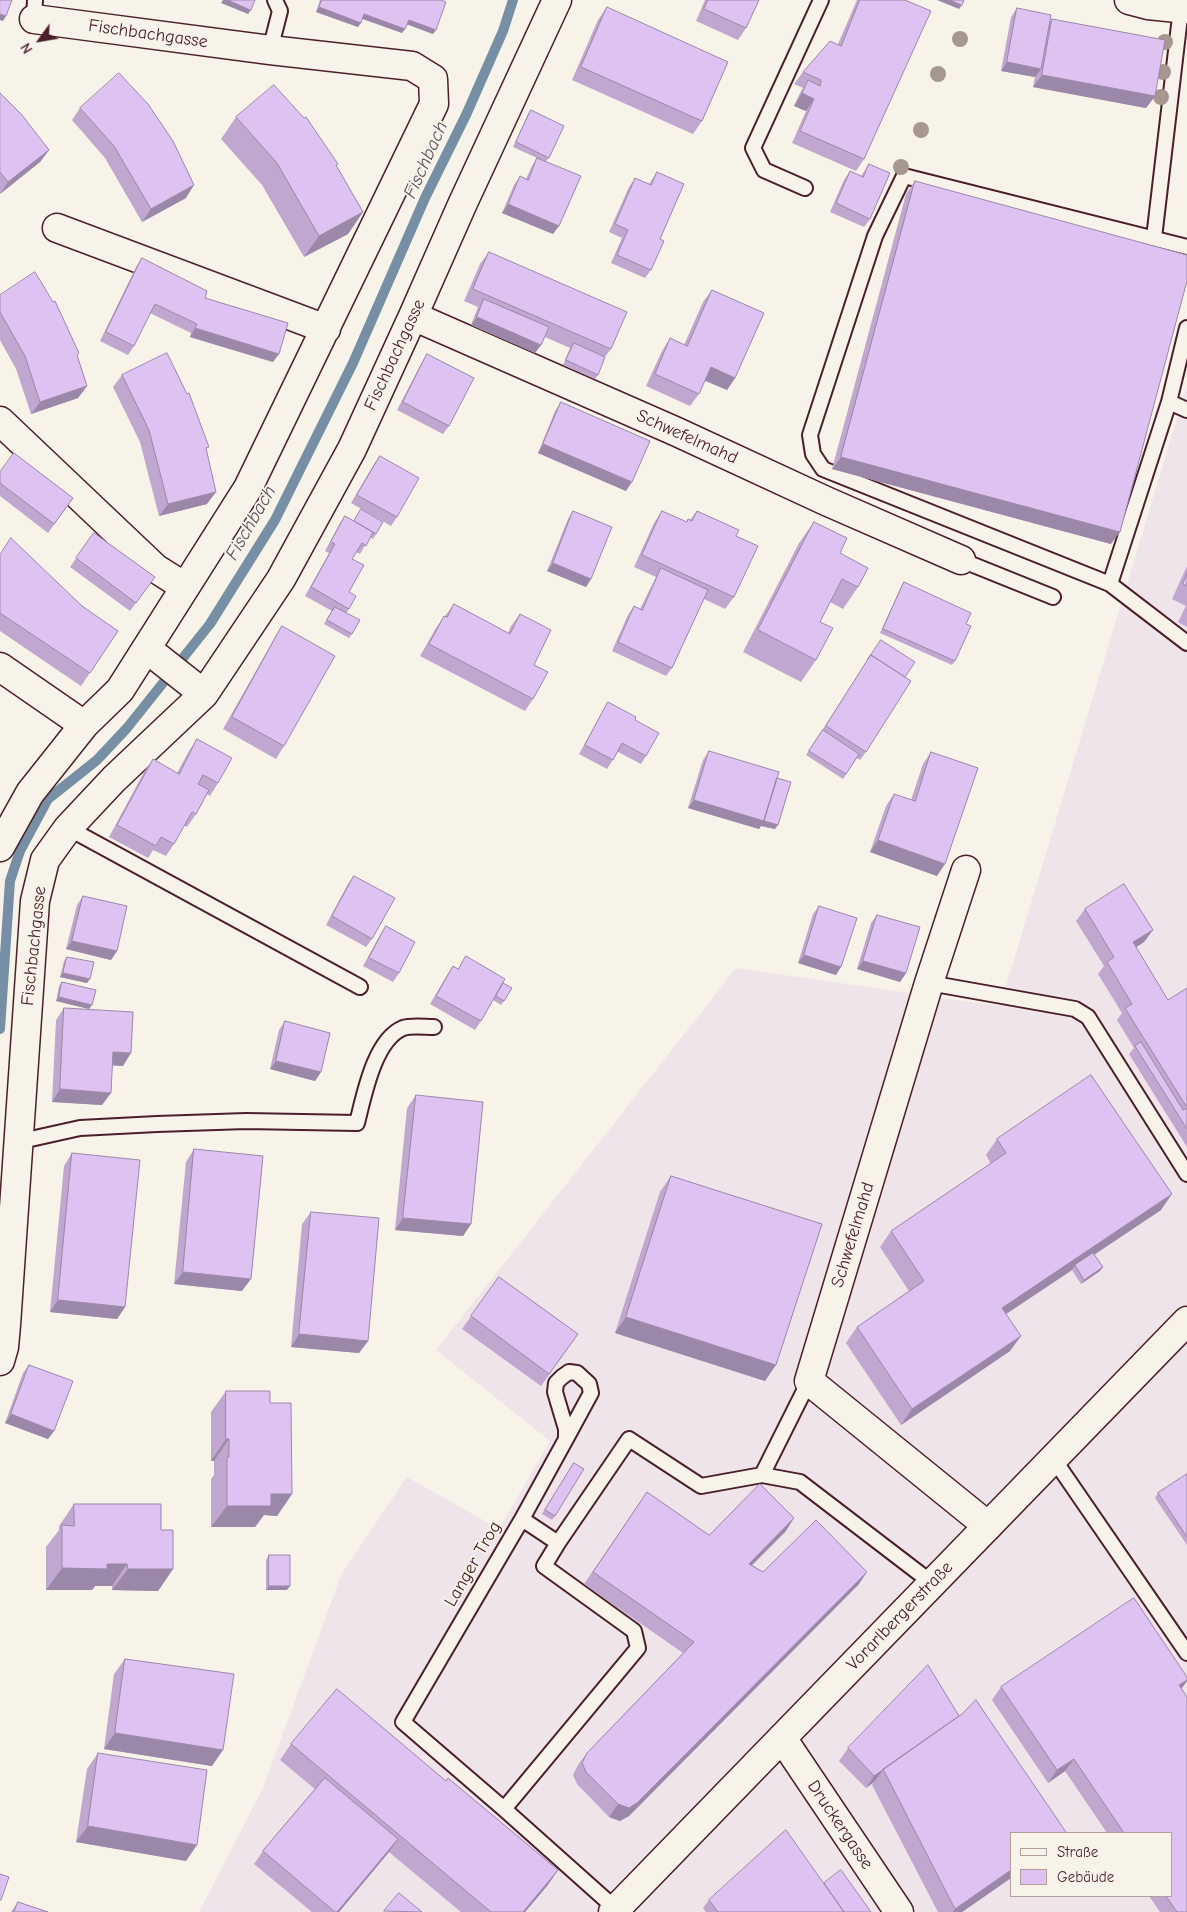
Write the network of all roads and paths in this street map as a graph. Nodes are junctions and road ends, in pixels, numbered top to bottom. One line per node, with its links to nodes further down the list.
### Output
1 (275, 0): 7 (lane)
2 (558, 0): 12 (street, Fischbachgasse)
3 (821, 0): 8 (lane)
4 (1129, 0): 5 (street)
5 (1185, 7): 10 (lane)
6 (35, 9): 7 (street, Fischbachgasse)
7 (270, 50): 14 (street, Fischbachgasse)
8 (805, 188)
9 (57, 228): 14 (street)
10 (1154, 238): 11 (lane); 19 (lane)
11 (1187, 247)
12 (413, 316): 18 (street, Schwefelmahd); 25 (street, Fischbachgasse)
13 (1187, 328): 15 (lane)
14 (326, 329): 20 (street, Fischbachgasse)
15 (1169, 402): 16 (lane); 19 (lane)
16 (1187, 410)
17 (0, 421): 20 (street)
18 (961, 560): 21 (lane)
19 (1110, 584): 22 (lane)
20 (185, 587): 23 (street, Fischbachgasse)
21 (1053, 597)
22 (1187, 643)
23 (155, 655): 25 (street); 26 (street, Fischbachgasse)
24 (0, 667): 26 (street)
25 (198, 690): 27 (street, Fischbachgasse)
26 (84, 725): 28 (street, Fischbachgasse)
27 (68, 828): 31 (lane); 33 (street, Fischbachgasse)
28 (0, 847)
29 (966, 870): 30 (street, Schwefelmahd)
30 (929, 983): 34 (lane); 37 (street, Schwefelmahd)
31 (360, 987)
32 (434, 1027): 33 (lane)
33 (18, 1142): 36 (street, Fischbachgasse)
34 (1187, 1174)
35 (1187, 1321): 39 (street, Vorarlbergerstraße)
36 (0, 1361)
37 (809, 1381): 40 (lane); 42 (street)
38 (566, 1439): 41 (lane)
39 (1053, 1458): 42 (street, Vorarlbergerstraße); 45 (lane)
40 (762, 1475): 43 (lane); 44 (lane)
41 (522, 1519): 43 (lane, Langer Trog); 47 (lane, Langer Trog)
42 (988, 1526): 44 (street, Vorarlbergerstraße)
43 (558, 1543): 47 (lane)
44 (932, 1583): 46 (street, Vorarlbergerstraße)
45 (1187, 1653)
46 (782, 1738): 48 (street, Vorarlbergerstraße); 49 (street, Druckergasse)
47 (504, 1809): 48 (lane, Langer Trog)
48 (615, 1910)
49 (900, 1912)

